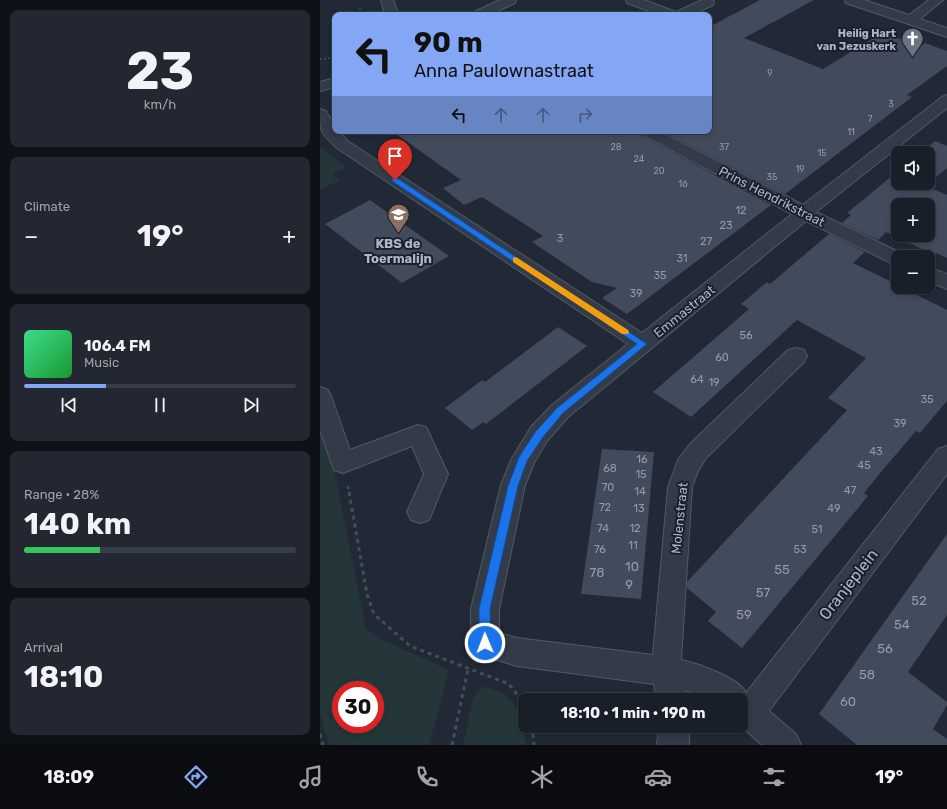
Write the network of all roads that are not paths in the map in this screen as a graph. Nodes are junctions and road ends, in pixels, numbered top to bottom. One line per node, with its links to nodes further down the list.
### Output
1 (387, 0): 9 (street)
2 (510, 0): 10 (street)
3 (632, 0): 11 (street)
4 (851, 0): 8 (street)
5 (887, 0): 8 (street)
6 (937, 0): 13 (street)
7 (708, 2): 12 (street)
8 (875, 8): 13 (street)
9 (391, 12)
10 (485, 12)
11 (664, 12)
12 (687, 12)
13 (910, 20): 14 (street)
14 (947, 33)
15 (332, 83): 16 (street)
16 (320, 87)
17 (947, 100): 20 (street, Emmastraat)
18 (320, 114): 24 (street)
19 (653, 134): 20 (street, Prins Hendrikstraat)
20 (804, 213): 21 (street, Prins Hendrikstraat); 24 (street, Emmastraat)
21 (891, 256)
22 (935, 276): 23 (street)
23 (947, 282)
24 (643, 344): 29 (street, Emmastraat)
25 (796, 356): 29 (street, Molenstraat)
26 (320, 396): 28 (street)
27 (947, 456): 32 (street, Oranjeplein)
28 (420, 512)
29 (666, 670): 30 (street, Molenstraat); 31 (street)
30 (671, 693)
31 (726, 693)
32 (748, 698)
33 (748, 712): 36 (street)
34 (674, 733): 35 (street)
35 (673, 745)
36 (785, 745)

